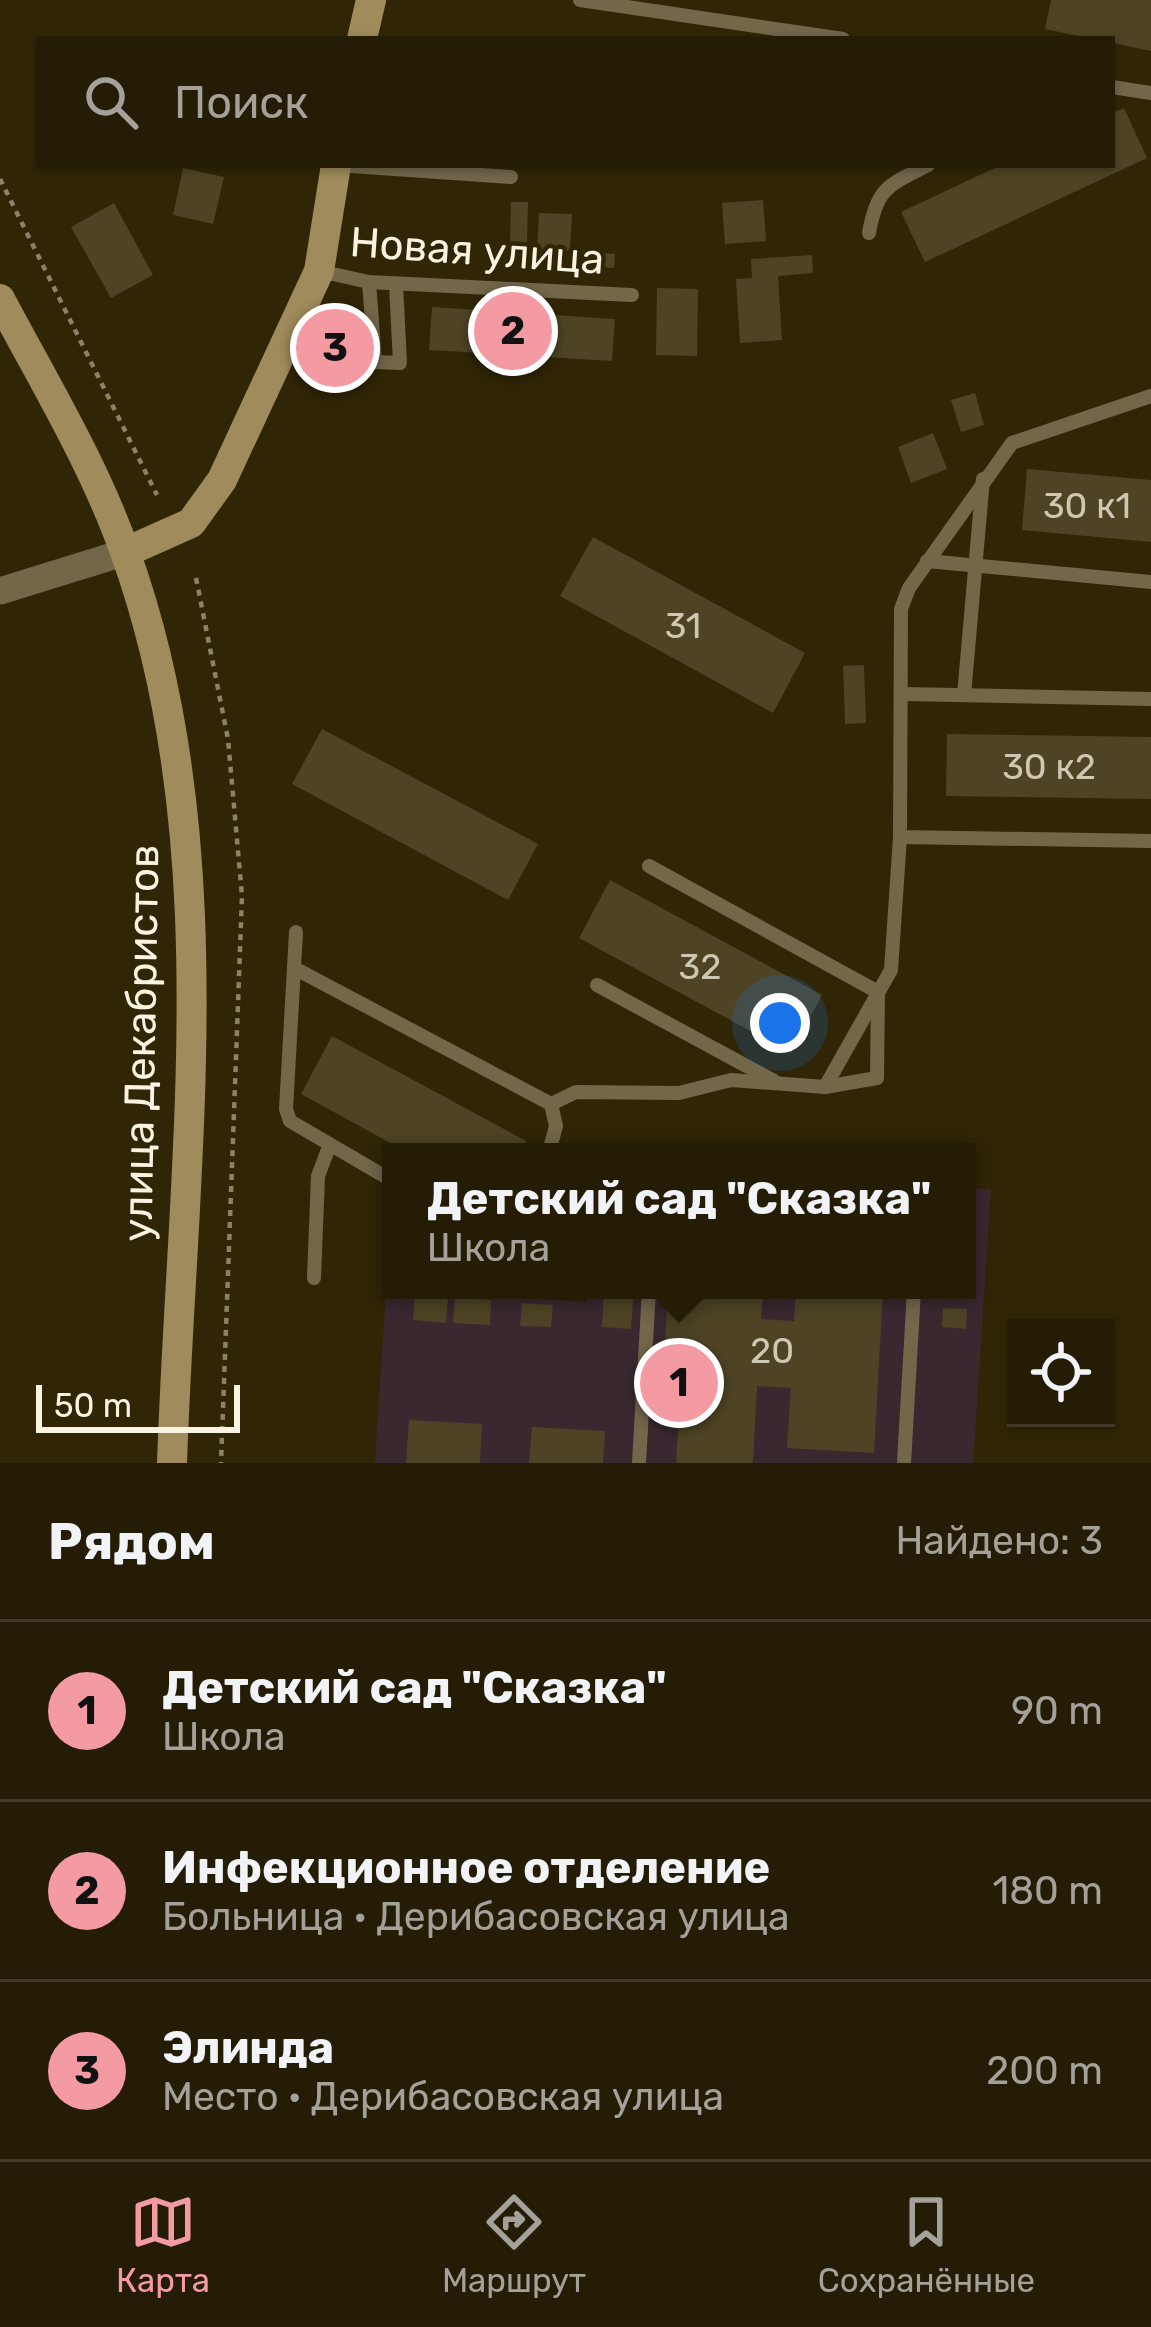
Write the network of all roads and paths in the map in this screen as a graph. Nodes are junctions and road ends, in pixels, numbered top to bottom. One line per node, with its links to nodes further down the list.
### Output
1 (370, 0): 3 (main road)
2 (578, 0): 4 (lane)
3 (363, 36)
4 (823, 36)
5 (1115, 87): 6 (lane)
6 (1151, 93)
7 (335, 168): 13 (main road)
8 (379, 168): 10 (lane)
9 (922, 168): 12 (lane)
10 (511, 177)
11 (0, 179): 20 (path)
12 (869, 233)
13 (319, 272): 14 (lane, Новая улица); 21 (main road)
14 (370, 282): 15 (lane, Новая улица); 15 (lane)
15 (396, 284): 16 (lane, Новая улица)
16 (632, 295)
17 (0, 300): 21 (main road, улица Декабристов)
18 (1151, 396): 19 (lane)
19 (983, 478): 22 (lane); 23 (lane)
20 (157, 496)
21 (126, 552): 26 (street); 46 (main road, улица Декабристов)
22 (927, 561): 23 (lane); 27 (lane)
23 (976, 566): 25 (lane); 28 (lane)
24 (196, 578): 47 (path)
25 (1151, 582)
26 (0, 591)
27 (904, 694): 28 (lane); 30 (lane)
28 (964, 695): 29 (lane)
29 (1151, 699)
30 (900, 837): 31 (lane); 36 (lane)
31 (1151, 841)
32 (649, 866): 36 (lane)
33 (296, 932): 34 (lane)
34 (294, 968): 39 (lane); 41 (lane)
35 (597, 985): 37 (lane)
36 (878, 992): 38 (lane); 38 (lane)
37 (778, 1084): 38 (lane); 39 (lane)
38 (825, 1087)
39 (551, 1103): 40 (lane)
40 (551, 1143)
41 (329, 1147): 42 (lane); 43 (lane)
42 (382, 1175)
43 (314, 1278)
44 (649, 1299): 48 (lane)
45 (913, 1299): 49 (lane)
46 (172, 1463)
47 (221, 1463)
48 (640, 1463)
49 (904, 1463)

